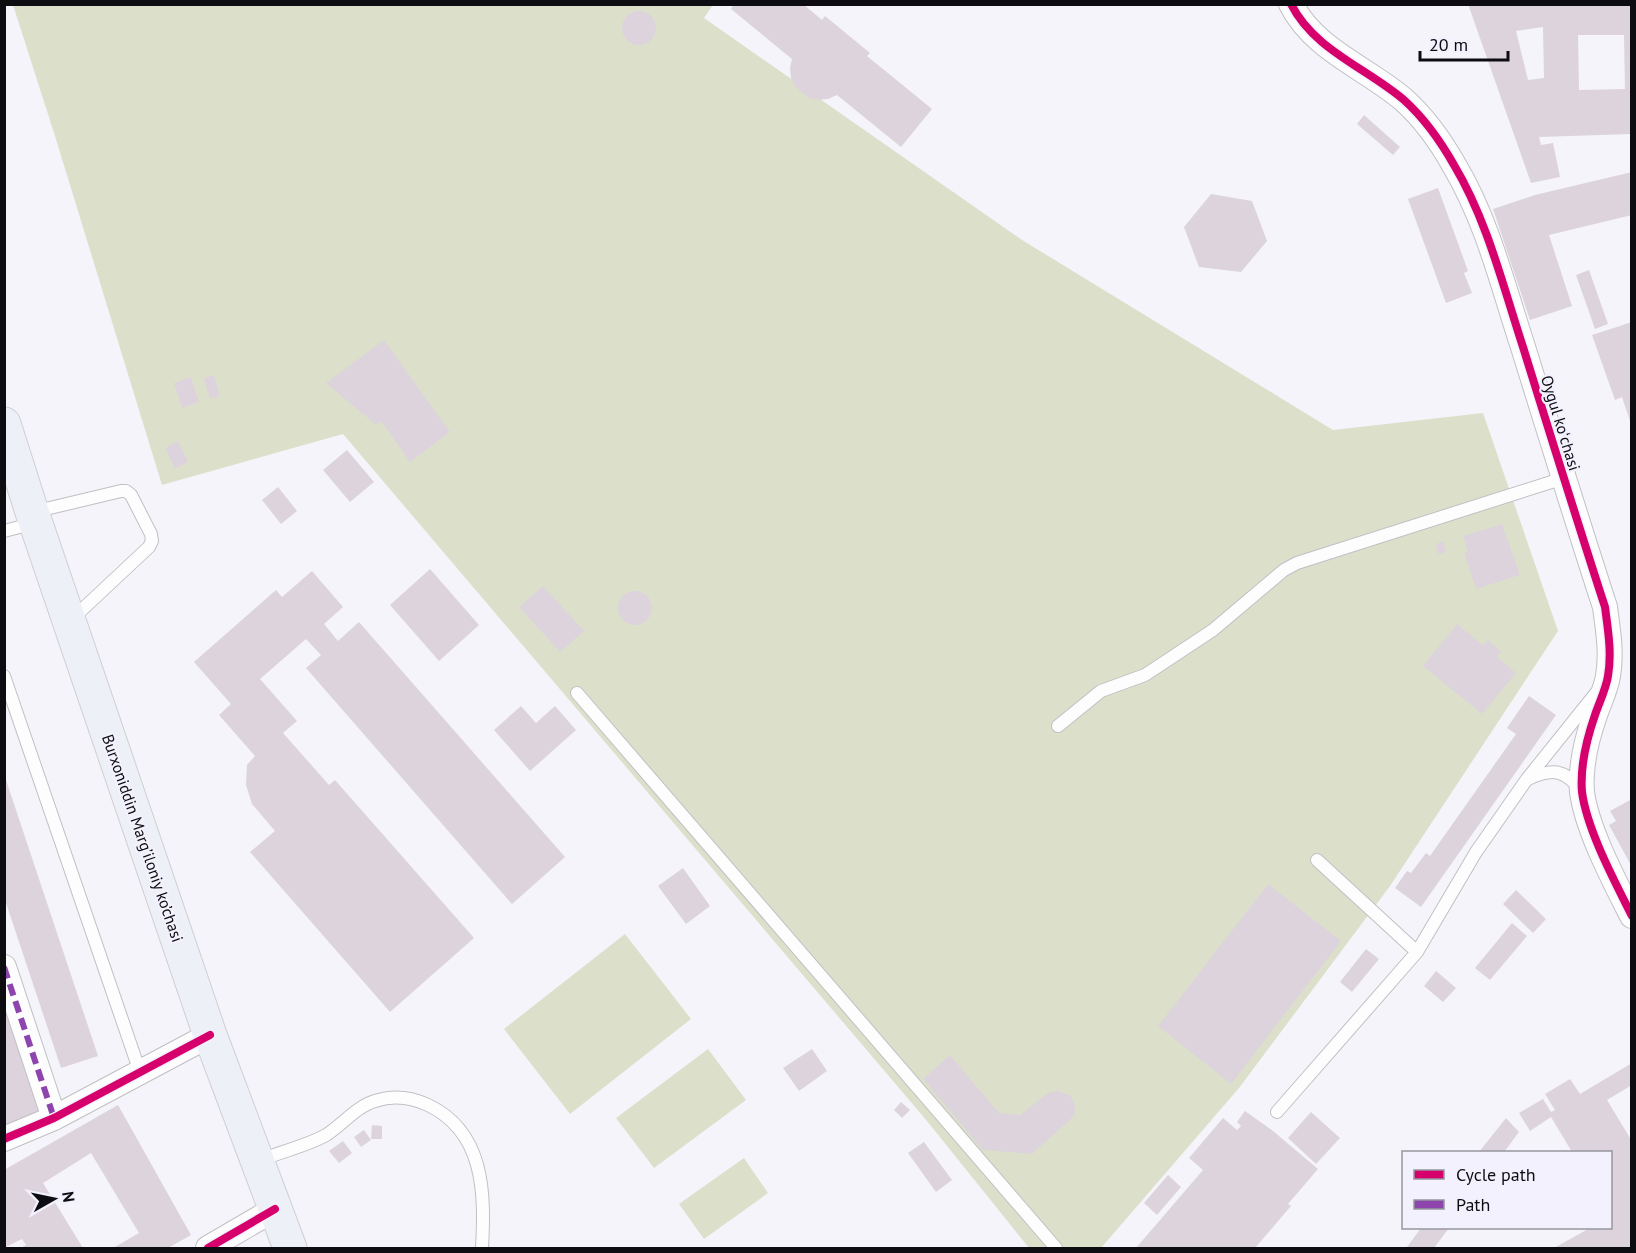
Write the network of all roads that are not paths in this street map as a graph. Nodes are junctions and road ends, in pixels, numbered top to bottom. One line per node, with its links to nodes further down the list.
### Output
1 (1291, 4): 3 (street, Oygul koʻchasi)
2 (4, 424): 4 (main road, Burxoniddin Marg’iloniy ko’chasi)
3 (1564, 478): 8 (street, Oygul koʻchasi); 10 (lane)
4 (34, 517): 5 (lane); 6 (main road, Burxoniddin Marg’iloniy ko’chasi); 6 (lane)
5 (4, 531)
6 (69, 621): 17 (main road, Burxoniddin Marg’iloniy ko’chasi)
7 (4, 676): 18 (lane)
8 (1608, 678): 11 (lane); 12 (street, Oygul koʻchasi)
9 (577, 693): 27 (lane)
10 (1058, 726)
11 (1527, 779): 12 (lane); 15 (lane)
12 (1582, 791): 14 (street, Oygul koʻchasi)
13 (1317, 860): 15 (lane)
14 (1632, 916)
15 (1417, 952): 19 (lane)
16 (4, 967): 20 (street)
17 (210, 1035): 18 (street); 22 (main road, Burxoniddin Marg’iloniy ko’chasi)
18 (140, 1072): 20 (street)
19 (1277, 1112)
20 (54, 1118): 21 (street)
21 (4, 1140)
22 (256, 1161): 23 (main road, Burxoniddin Marg’iloniy ko’chasi); 26 (lane)
23 (275, 1209): 24 (street); 25 (main road, Burxoniddin Marg’iloniy ko’chasi)
24 (208, 1248)
25 (290, 1248)
26 (482, 1248)
27 (1056, 1248)

